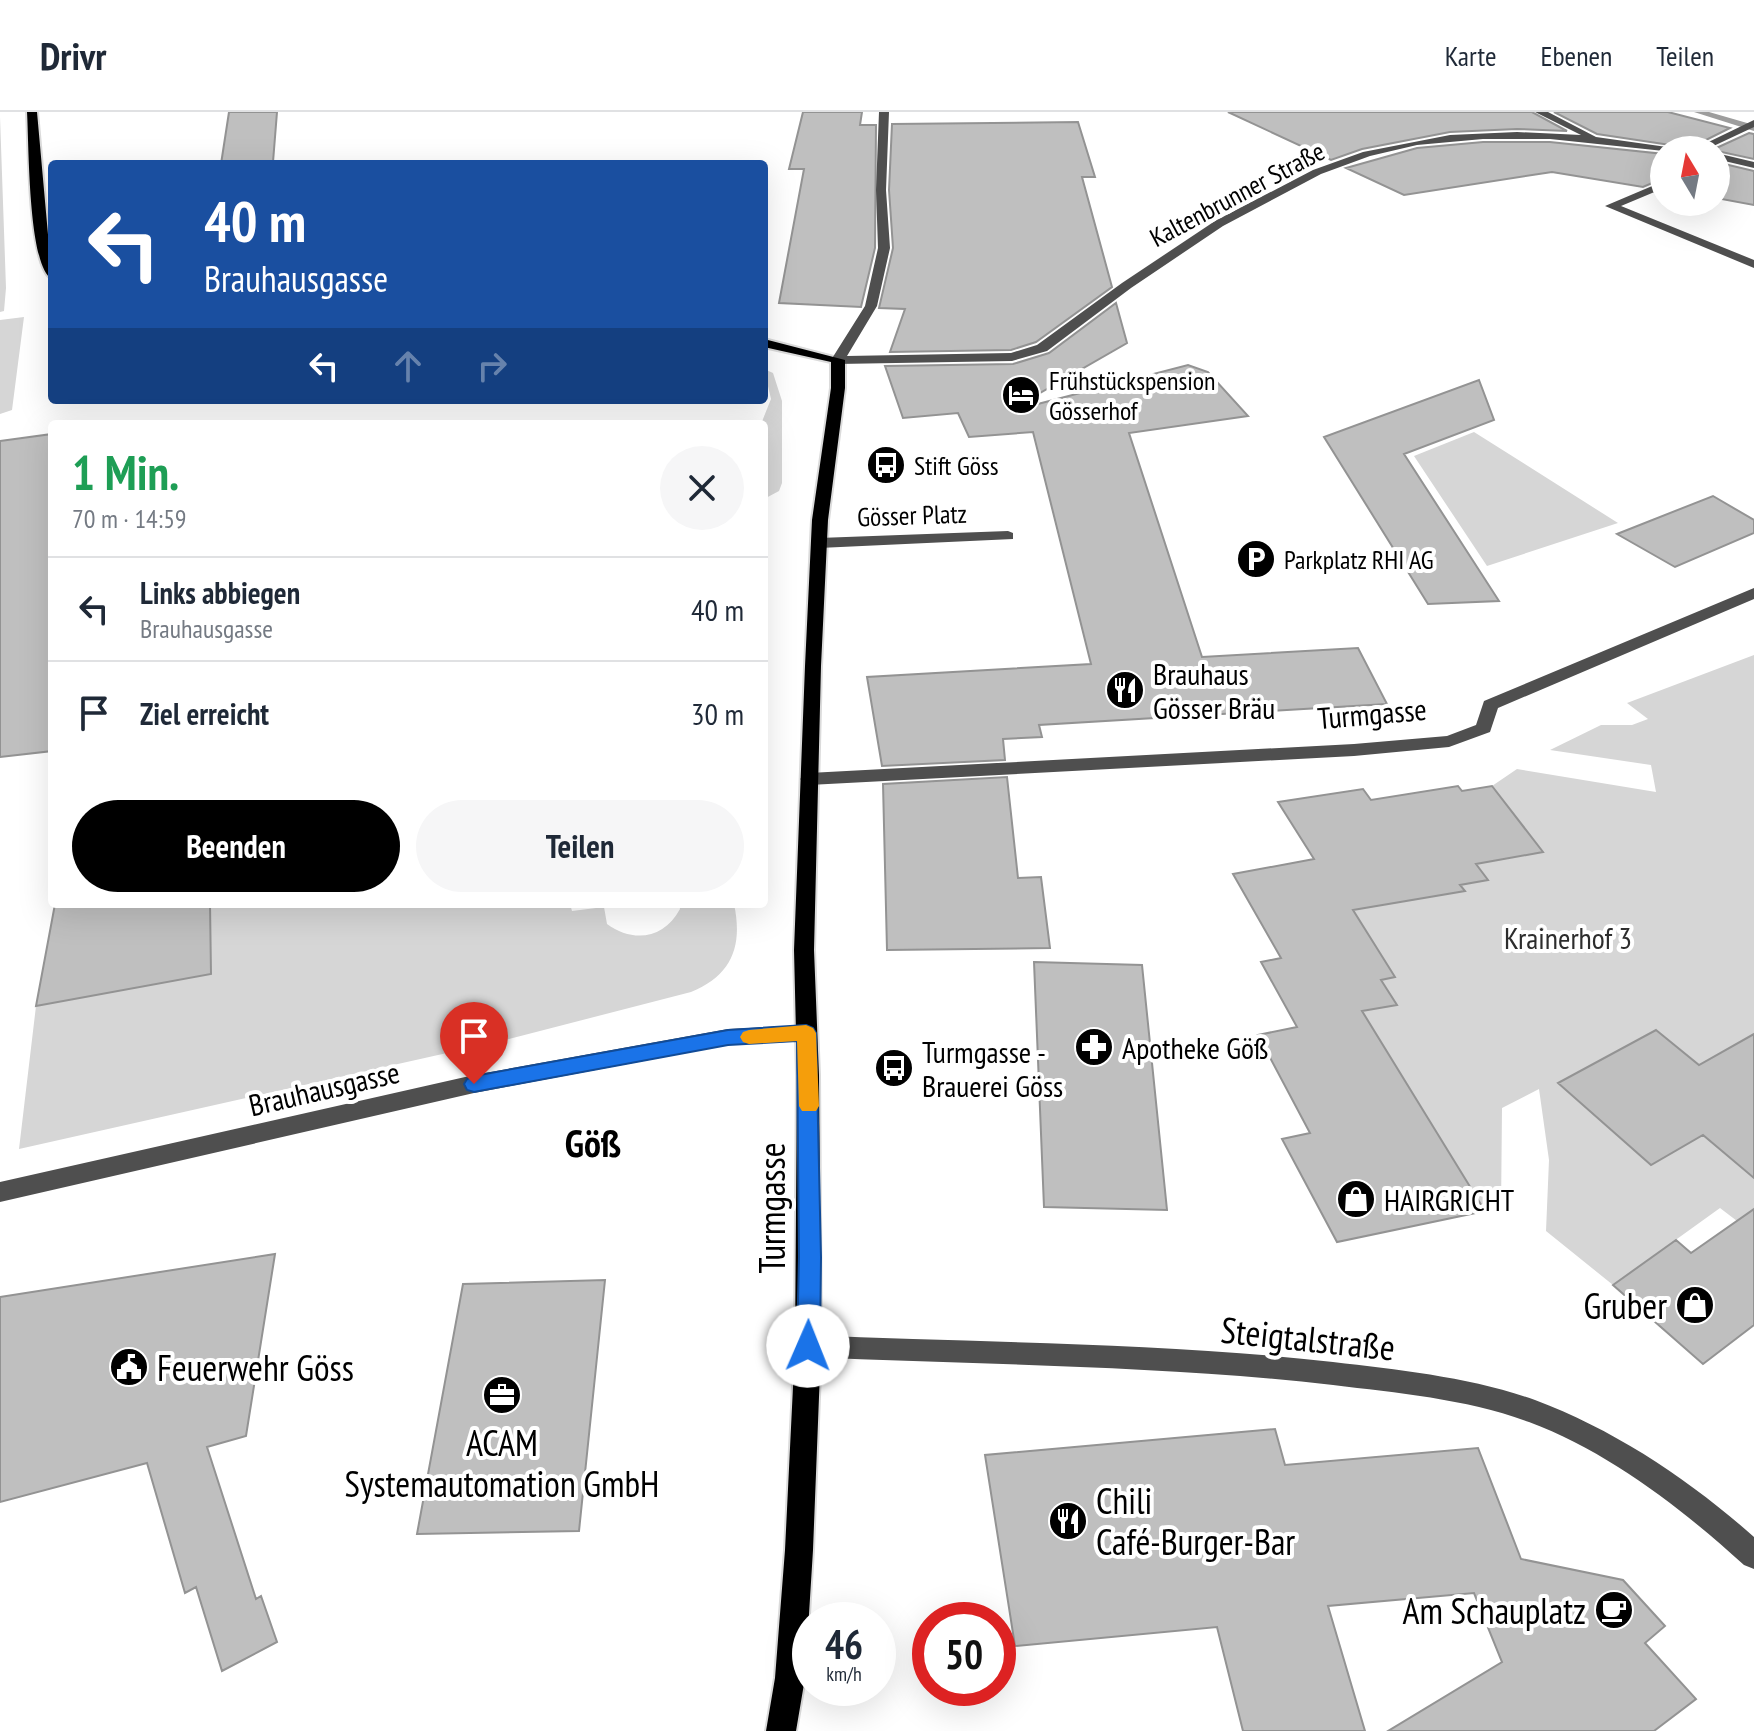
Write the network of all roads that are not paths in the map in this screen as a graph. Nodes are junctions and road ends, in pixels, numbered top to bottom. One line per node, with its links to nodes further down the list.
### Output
1 (32, 112): 12 (main road)
2 (884, 112): 14 (street)
3 (1540, 112): 6 (street)
4 (1754, 123): 5 (street)
5 (1725, 136)
6 (1598, 139): 7 (street, Kaltenbrunner Straße); 14 (street, Kaltenbrunner Straße)
7 (1650, 146)
8 (1730, 159): 9 (street)
9 (1754, 165)
10 (1650, 190): 11 (street)
11 (1754, 264)
12 (48, 265)
13 (768, 344): 14 (main road)
14 (838, 360): 16 (main road, Turmgasse)
15 (1008, 536): 16 (street, Gösser Platz)
16 (819, 543): 18 (main road, Turmgasse)
17 (1754, 593): 18 (street, Turmgasse)
18 (809, 779): 19 (main road, Turmgasse)
19 (806, 1033): 20 (street, Brauhausgasse); 21 (main road, Turmgasse)
20 (0, 1192)
21 (808, 1346): 22 (street, Steigtalstraße); 23 (main road, Turmgasse)
22 (1754, 1555)
23 (781, 1731)

